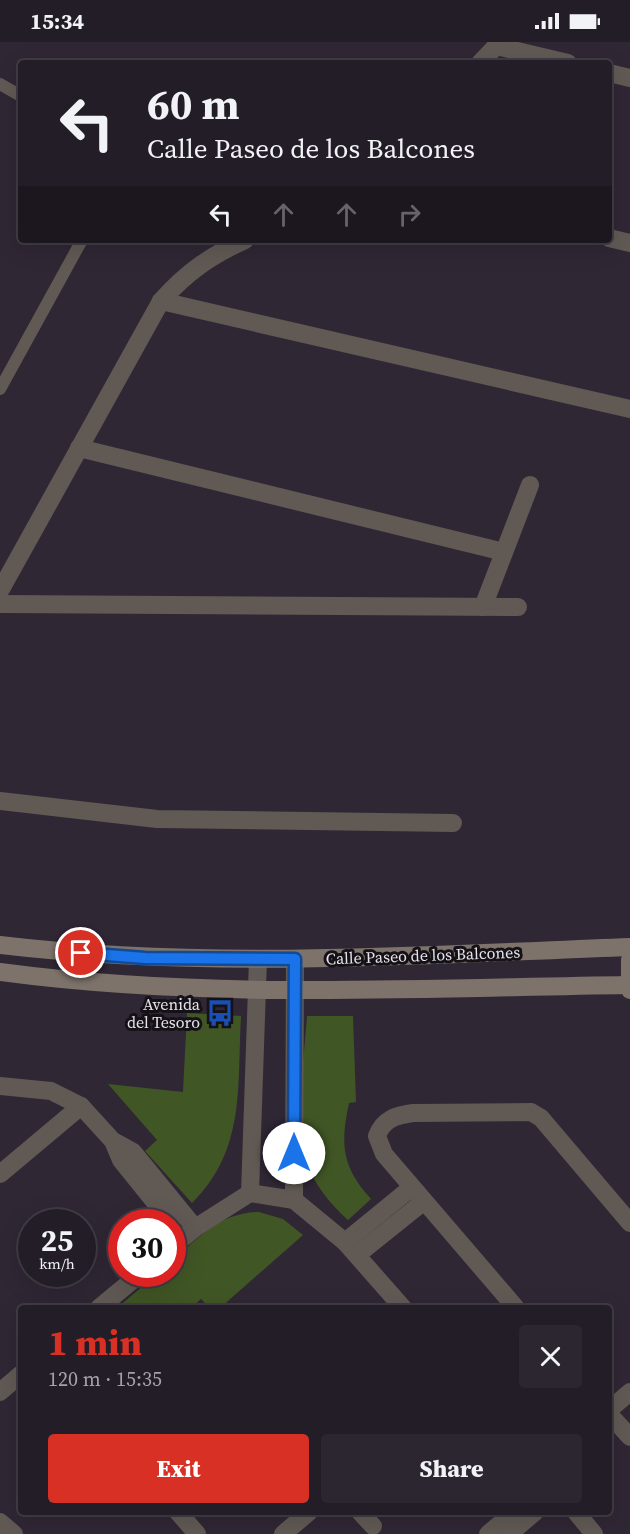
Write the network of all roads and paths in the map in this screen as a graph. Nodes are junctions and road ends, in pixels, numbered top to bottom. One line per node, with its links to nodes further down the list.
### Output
1 (498, 44): 2 (street); 3 (street)
2 (483, 60)
3 (557, 60)
4 (612, 74): 5 (street)
5 (630, 78)
6 (0, 84): 7 (lane)
7 (18, 94)
8 (612, 239): 11 (street)
9 (80, 243): 13 (lane)
10 (238, 243): 12 (street)
11 (630, 243)
12 (161, 301): 14 (street); 15 (street)
13 (0, 389)
14 (630, 409)
15 (79, 448): 17 (street); 18 (street)
16 (530, 485): 17 (street)
17 (504, 552): 20 (street)
18 (0, 591)
19 (0, 604): 20 (street)
20 (483, 607): 21 (street)
21 (518, 607)
22 (0, 801): 23 (street)
23 (453, 822)
24 (0, 945): 26 (main road, Calle Paseo de los Balcones)
25 (630, 947): 27 (main road, Calle Paseo de los Balcones)
26 (258, 959): 27 (main road, Calle Paseo de los Balcones); 32 (street)
27 (295, 959): 31 (street)
28 (630, 960): 30 (main road)
29 (0, 972): 32 (main road, Calle Paseo de los Balcones)
30 (629, 988): 31 (main road, Calle Paseo de los Balcones)
31 (295, 989): 32 (main road, Calle Paseo de los Balcones); 38 (street)
32 (258, 990): 36 (street)
33 (0, 1086): 34 (street)
34 (81, 1106): 35 (street); 39 (street)
35 (0, 1174)
36 (250, 1193): 38 (street); 41 (street)
37 (417, 1195): 40 (street); 42 (street); 46 (street)
38 (294, 1200): 42 (street)
39 (166, 1209)
40 (630, 1223)
41 (186, 1228)
42 (351, 1248): 45 (street)
43 (124, 1287): 44 (street)
44 (103, 1305)
45 (400, 1305)
46 (513, 1305)
47 (18, 1377): 48 (street)
48 (0, 1392)
49 (630, 1392): 50 (street)
50 (612, 1409)
51 (612, 1416): 52 (street)
52 (630, 1437)
53 (181, 1515): 62 (street)
54 (305, 1515): 63 (street)
55 (363, 1515): 60 (street)
56 (510, 1515): 64 (street)
57 (531, 1515): 65 (street)
58 (578, 1515): 66 (street)
59 (0, 1522): 61 (street)
60 (373, 1526)
61 (14, 1534)
62 (197, 1534)
63 (283, 1534)
64 (488, 1534)
65 (508, 1534)
66 (594, 1534)

